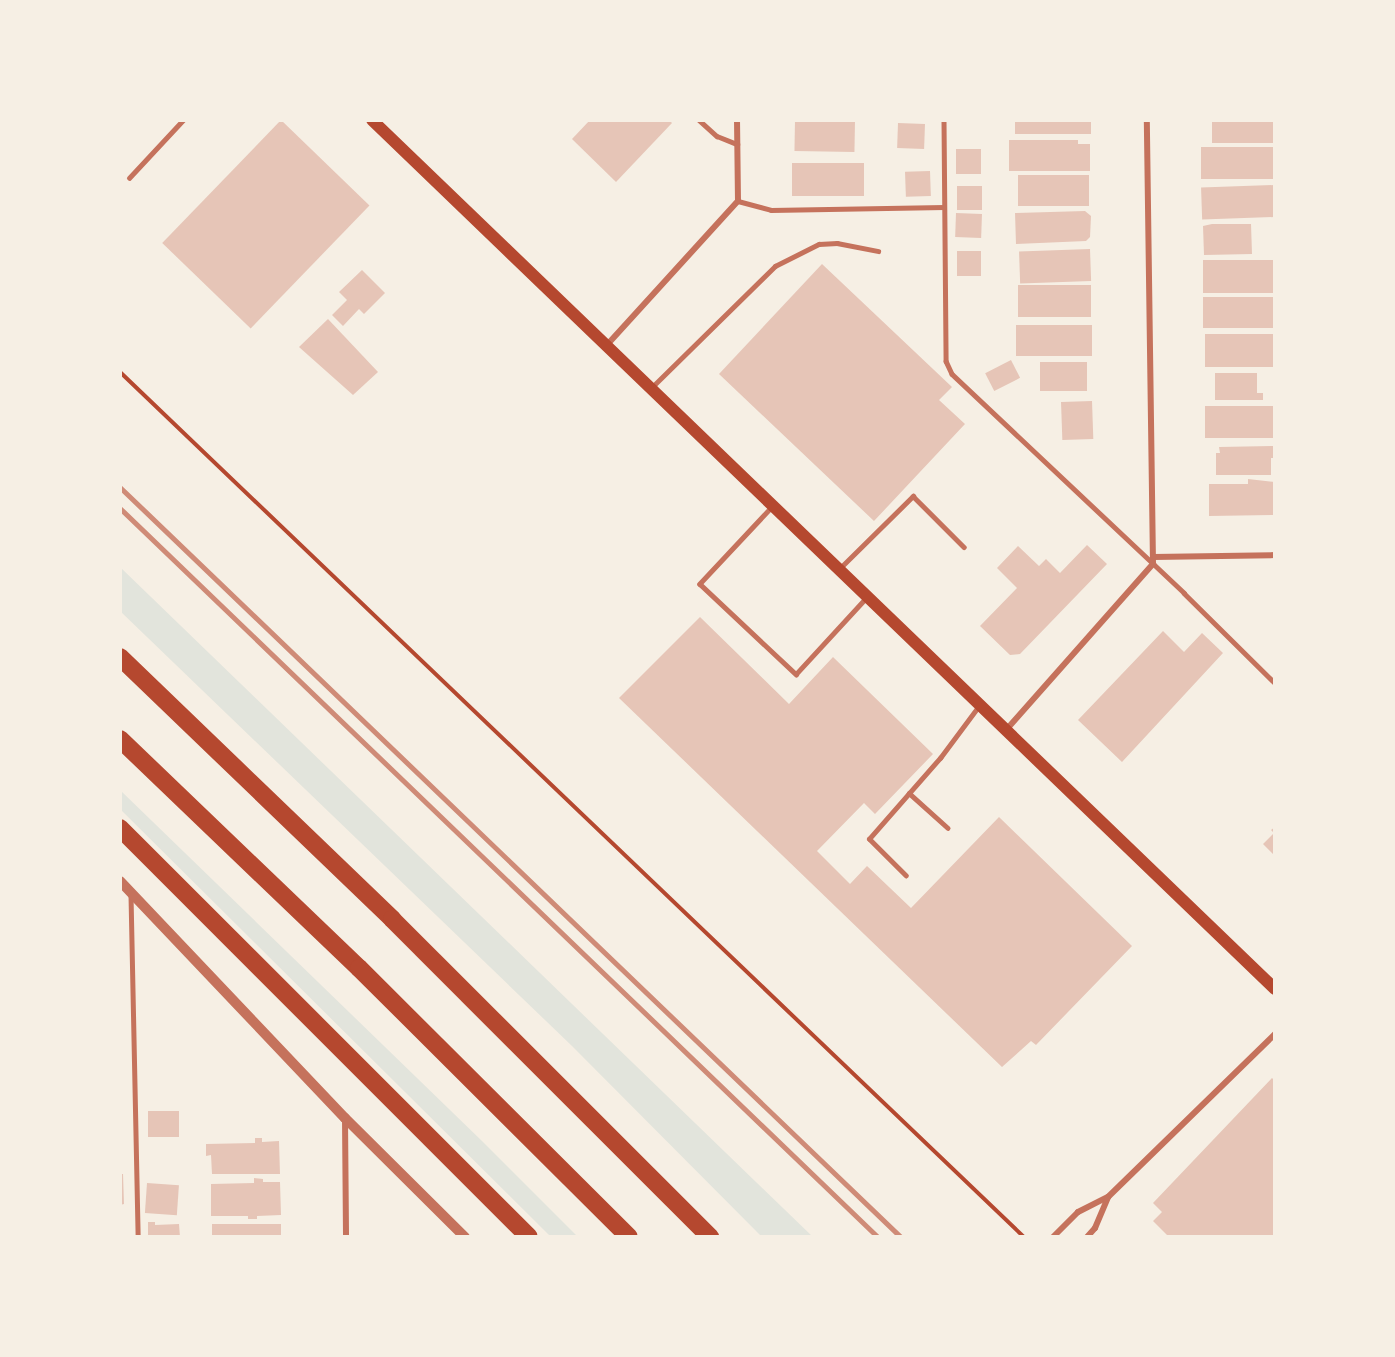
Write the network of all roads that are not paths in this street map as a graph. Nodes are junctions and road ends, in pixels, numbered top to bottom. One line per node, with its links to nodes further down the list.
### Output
1 (183, 120): 8 (lane)
2 (372, 120): 12 (main road)
3 (699, 120): 7 (lane)
4 (737, 120): 7 (street)
5 (944, 120): 10 (lane)
6 (1147, 120): 17 (street)
7 (737, 144): 9 (street)
8 (129, 178)
9 (738, 201): 10 (lane); 12 (street)
10 (944, 207): 18 (lane)
11 (878, 251): 13 (lane)
12 (606, 346): 13 (main road)
13 (651, 388): 14 (main road)
14 (772, 506): 19 (main road); 20 (lane)
15 (964, 547): 19 (lane)
16 (1275, 555): 17 (street)
17 (1153, 557): 18 (street)
18 (1153, 564): 22 (lane); 24 (street)
19 (839, 569): 20 (main road)
20 (867, 597): 23 (main road)
21 (120, 657): 41 (highway)
22 (1275, 683)
23 (980, 705): 24 (main road); 26 (lane)
24 (1006, 730): 32 (main road)
25 (120, 739): 40 (highway)
26 (909, 793): 28 (lane); 29 (lane)
27 (120, 828): 39 (highway)
28 (948, 828)
29 (906, 876)
30 (120, 881): 31 (street)
31 (131, 892): 34 (street); 36 (lane)
32 (1275, 989)
33 (1275, 1034): 35 (street)
34 (345, 1118): 37 (street); 38 (street)
35 (1108, 1197): 42 (street); 43 (street)
36 (138, 1237)
37 (346, 1237)
38 (465, 1237)
39 (529, 1237)
40 (629, 1237)
41 (710, 1237)
42 (1053, 1237)
43 (1087, 1237)

